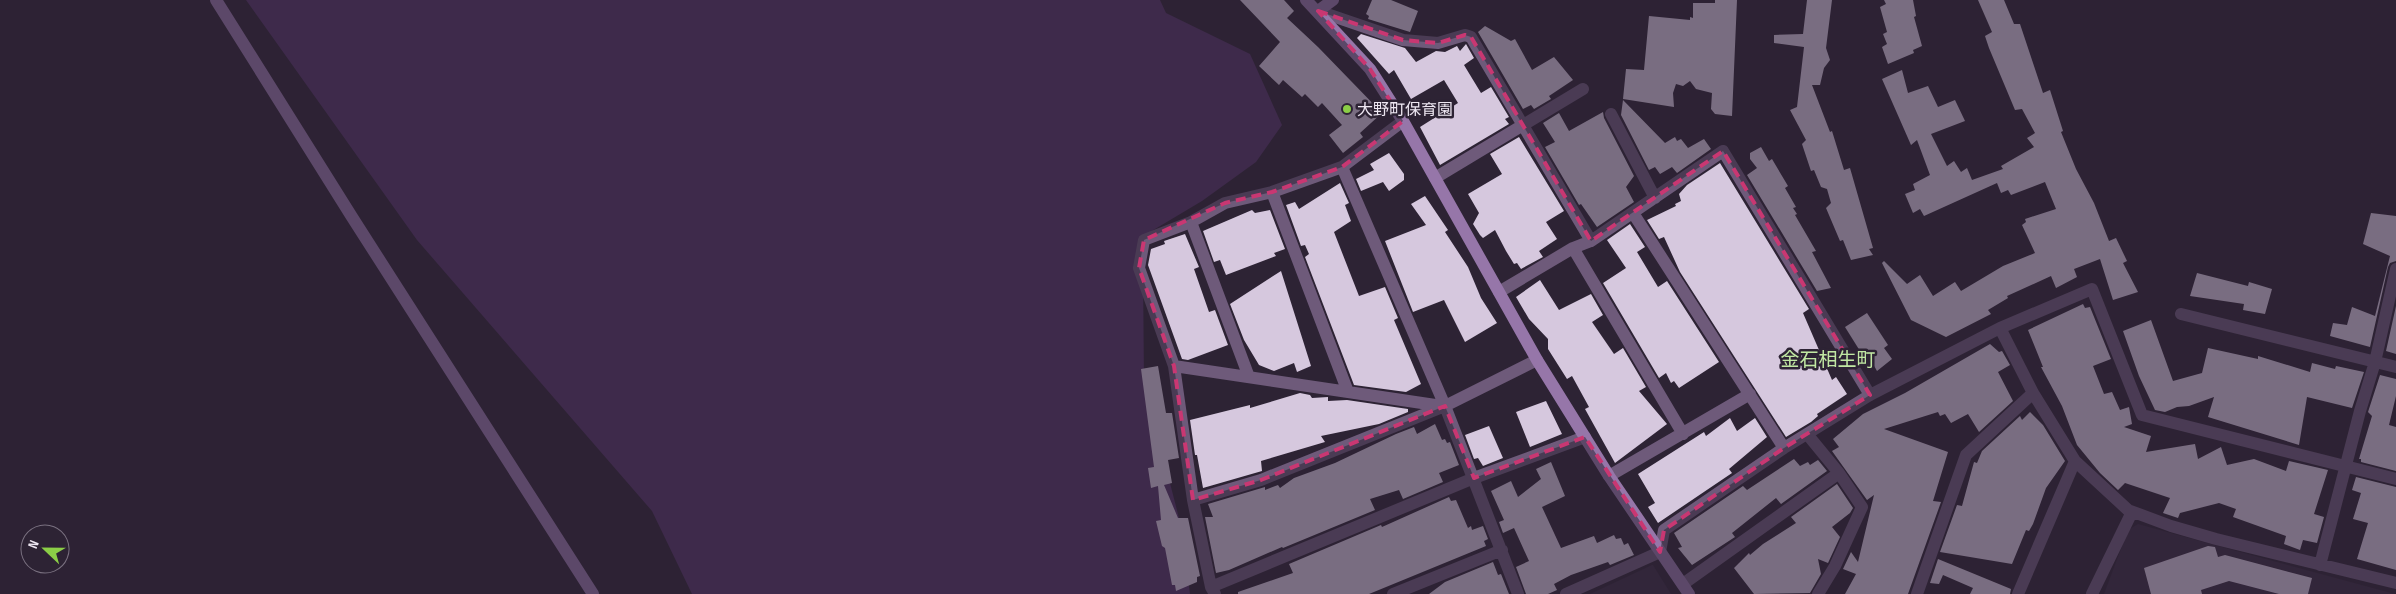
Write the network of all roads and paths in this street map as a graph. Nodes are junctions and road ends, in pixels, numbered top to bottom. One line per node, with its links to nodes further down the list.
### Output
1 (216, 0): 49 (street)
2 (1306, 0): 4 (street)
3 (1333, 0): 4 (street)
4 (1318, 11): 7 (street); 8 (street)
5 (1583, 89): 8 (street)
6 (1611, 114): 12 (street)
7 (1403, 121): 9 (street); 10 (street)
8 (1522, 126): 10 (street); 15 (street)
9 (1342, 167): 11 (street); 30 (street)
10 (1435, 178): 18 (street)
11 (1272, 192): 14 (street); 26 (street)
12 (1655, 198): 13 (street); 29 (street)
13 (1633, 213): 15 (street); 28 (street)
14 (1191, 222): 23 (street); 25 (street)
15 (1591, 241): 16 (street)
16 (1573, 248): 18 (street); 31 (street)
17 (2396, 269): 22 (street)
18 (1499, 292): 21 (street)
19 (2181, 314): 22 (street)
20 (2000, 328): 27 (street); 29 (street); 36 (street)
21 (1537, 360): 30 (street); 33 (street)
22 (2375, 362): 24 (street); 36 (street)
23 (1174, 366): 25 (street); 41 (street)
24 (2396, 367)
25 (1249, 377): 26 (street)
26 (1348, 392): 30 (street)
27 (2033, 393): 35 (street); 54 (street)
28 (1750, 394): 31 (street); 34 (street)
29 (1870, 395): 32 (street)
30 (1445, 406): 39 (street); 41 (street)
31 (1683, 434): 38 (street)
32 (1808, 434): 34 (street); 37 (street)
33 (1585, 437): 38 (street); 39 (street)
34 (1784, 448): 44 (street)
35 (2075, 461): 42 (street); 55 (street)
36 (2345, 468): 40 (street); 45 (street)
37 (1839, 473): 47 (street); 53 (street)
38 (1609, 476): 44 (street)
39 (1474, 478): 43 (street); 48 (street)
40 (2396, 480)
41 (1194, 500): 48 (street)
42 (2132, 512): 45 (street); 56 (street)
43 (1502, 550): 50 (street); 51 (street)
44 (1660, 552): 47 (street); 52 (street)
45 (2320, 565): 46 (street)
46 (2396, 583)
47 (1686, 589)
48 (1213, 590)
49 (593, 594)
50 (1392, 594)
51 (1518, 594)
52 (1566, 594)
53 (1818, 594)
54 (1917, 594)
55 (2018, 594)
56 (2092, 594)

